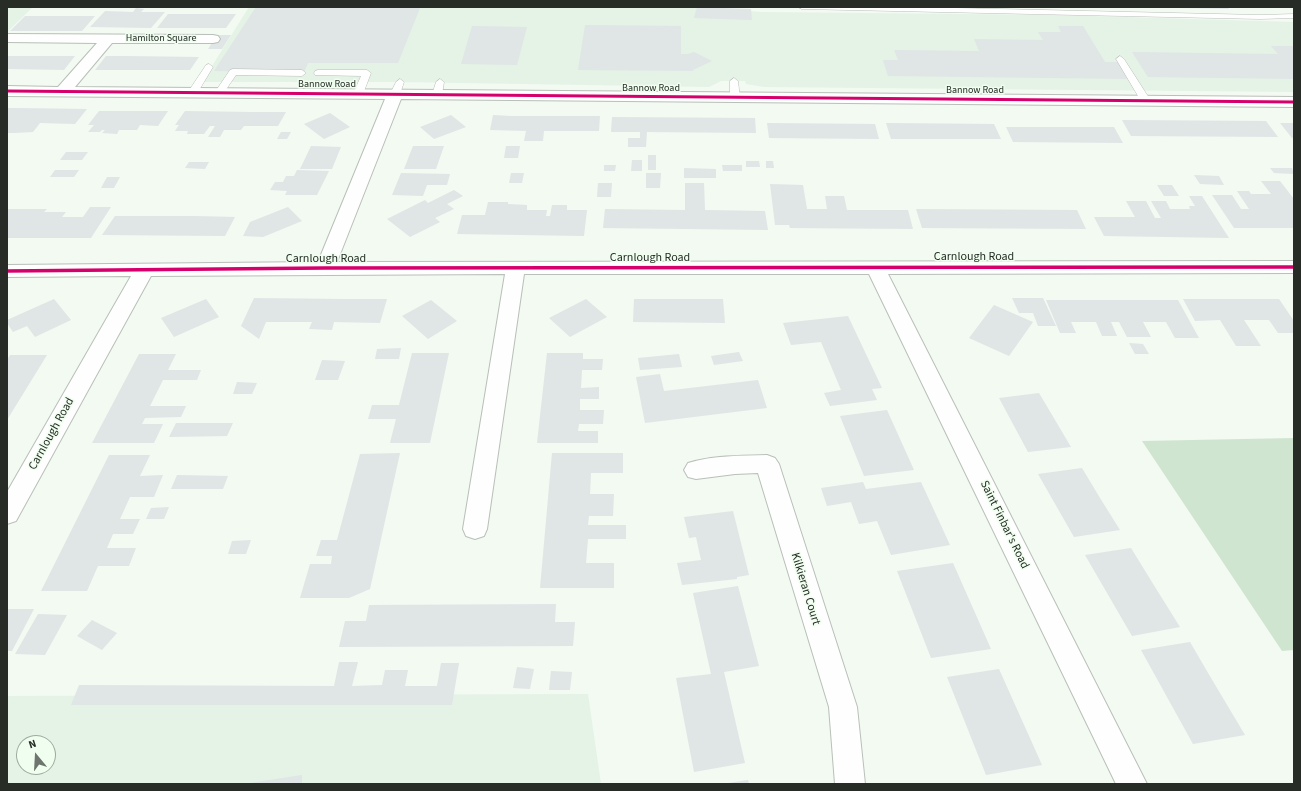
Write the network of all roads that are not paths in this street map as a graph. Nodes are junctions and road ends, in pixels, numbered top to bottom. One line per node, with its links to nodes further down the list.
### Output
1 (802, 7): 2 (lane)
2 (1294, 16)
3 (7, 38): 4 (street, Hamilton Square)
4 (108, 39): 5 (street, Hamilton Square); 13 (street, Hamilton Square)
5 (213, 39)
6 (1120, 60): 18 (lane)
7 (209, 67): 14 (lane)
8 (302, 73): 15 (lane)
9 (318, 73): 16 (lane)
10 (734, 81): 17 (lane)
11 (398, 88): 16 (street, Bannow Road); 17 (street, Bannow Road); 22 (street)
12 (7, 91): 13 (street, Bannow Road)
13 (63, 91): 14 (street, Bannow Road)
14 (193, 92): 15 (street, Bannow Road)
15 (220, 92): 16 (street, Bannow Road)
16 (358, 94)
17 (735, 98): 18 (street, Bannow Road)
18 (1146, 101): 19 (street, Bannow Road)
19 (1294, 102)
20 (875, 267): 21 (street, Carnlough Road); 23 (street, Carnlough Road); 30 (street, Saint Finbar's Road)
21 (1294, 267)
22 (325, 268): 23 (street, Carnlough Road); 25 (street, Carnlough Road)
23 (515, 269): 28 (street)
24 (7, 271): 25 (street, Carnlough Road)
25 (144, 271): 27 (street, Carnlough Road)
26 (696, 470): 29 (street, Kilkieran Court)
27 (7, 514)
28 (475, 529)
29 (850, 784)
30 (1132, 784)

